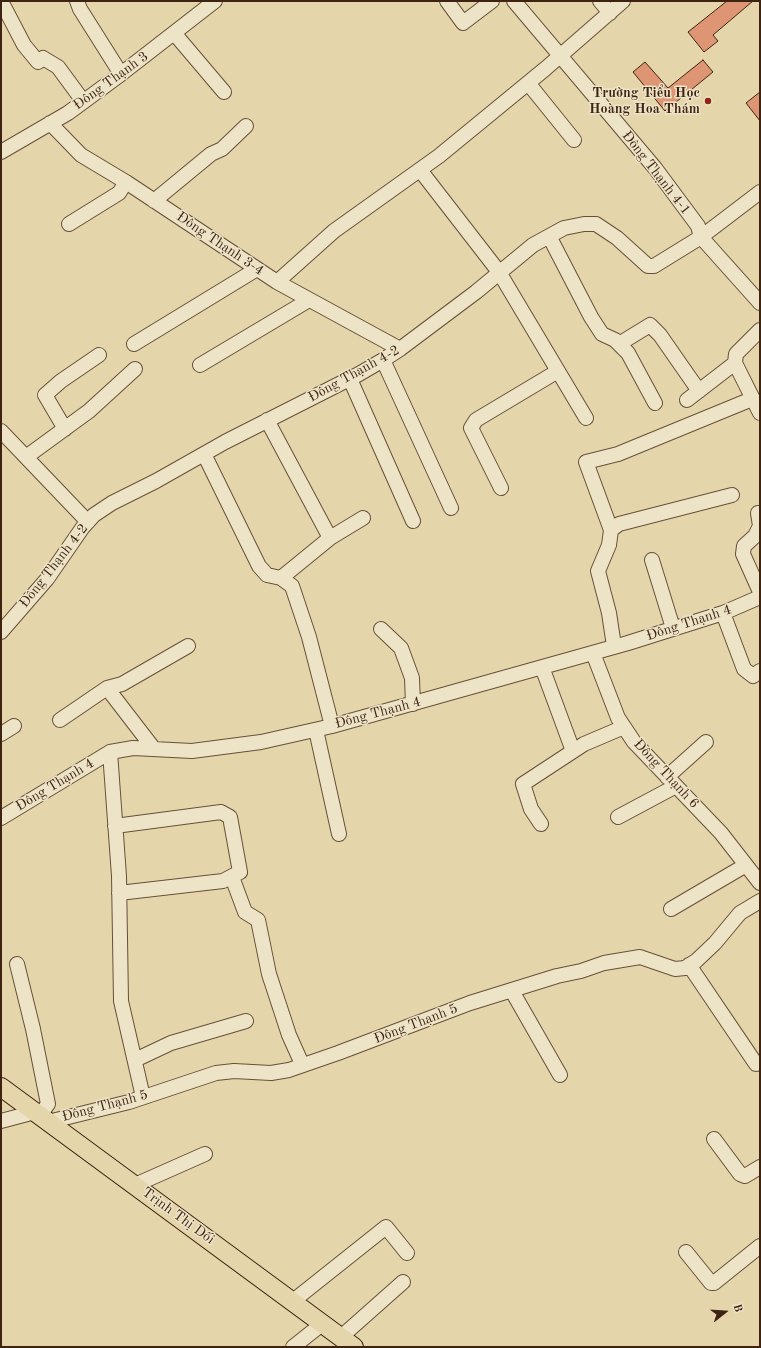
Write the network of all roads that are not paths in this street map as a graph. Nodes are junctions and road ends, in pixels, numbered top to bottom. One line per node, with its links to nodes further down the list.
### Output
1 (1, 1): 15 (street)
2 (77, 1): 12 (street)
3 (215, 1): 10 (street, Đông Thạnh 3)
4 (447, 1): 5 (street)
5 (492, 1)
6 (514, 1): 11 (street, Đông Thạnh 4-1)
7 (600, 1): 9 (street)
8 (623, 1): 9 (street)
9 (610, 13): 11 (street)
10 (174, 34): 12 (street, Đông Thạnh 3); 14 (street)
11 (561, 55): 13 (street); 26 (street, Đông Thạnh 4-1)
12 (121, 74): 15 (street, Đông Thạnh 3)
13 (528, 83): 18 (street); 20 (street)
14 (224, 92)
15 (83, 102): 16 (street, Đông Thạnh 3)
16 (50, 124): 19 (street, Đông Thạnh 3); 21 (street, Đông Thạnh 3-4)
17 (246, 126): 23 (street)
18 (574, 140)
19 (1, 152)
20 (420, 170): 28 (street); 29 (street)
21 (126, 182): 23 (street, Đông Thạnh 3-4); 24 (street)
22 (760, 192): 26 (street, Đông Thạnh 4-2)
23 (154, 201): 27 (street, Đông Thạnh 3-4)
24 (69, 224)
25 (549, 236): 26 (street, Đông Thạnh 4-2); 28 (street, Đông Thạnh 4-2); 34 (street)
26 (701, 237): 31 (street, Đông Thạnh 4-1)
27 (257, 269): 29 (street, Đông Thạnh 3-4); 33 (street)
28 (500, 272): 35 (street, Đông Thạnh 4-2); 41 (street)
29 (277, 282): 30 (street, Đông Thạnh 3-4)
30 (309, 300): 35 (street, Đông Thạnh 3-4); 39 (street)
31 (760, 303)
32 (760, 330): 38 (street)
33 (134, 344)
34 (619, 344): 43 (street); 46 (street)
35 (400, 349): 37 (street, Đông Thạnh 4-2)
36 (99, 355): 50 (street)
37 (383, 360): 42 (street, Đông Thạnh 4-2); 56 (street)
38 (735, 363): 43 (street); 44 (street)
39 (200, 365)
40 (135, 369): 50 (street)
41 (558, 370): 48 (street); 54 (street)
42 (350, 379): 49 (street, Đông Thạnh 4-2); 59 (street)
43 (699, 391): 45 (street)
44 (752, 399): 47 (street); 61 (street)
45 (687, 400)
46 (655, 403)
47 (760, 414)
48 (586, 418)
49 (267, 420): 52 (street, Đông Thạnh 4-2); 62 (street)
50 (65, 429): 53 (street)
51 (1, 431): 53 (street)
52 (204, 454): 60 (street, Đông Thạnh 4-2); 64 (street)
53 (26, 457): 60 (street)
54 (501, 488)
55 (732, 495): 61 (street)
56 (451, 508)
57 (758, 513): 65 (street)
58 (363, 518): 62 (street)
59 (414, 521)
60 (88, 522): 70 (street, Đông Thạnh 4-2)
61 (611, 530): 72 (street)
62 (330, 538): 64 (street)
63 (652, 560): 68 (street)
64 (281, 578): 80 (street)
65 (760, 592)
66 (760, 597): 67 (street, Đông Thạnh 4)
67 (723, 613): 68 (street, Đông Thạnh 4); 75 (street)
68 (673, 628): 72 (street, Đông Thạnh 4)
69 (381, 629): 77 (street)
70 (1, 632)
71 (188, 646): 76 (street)
72 (614, 646): 73 (street, Đông Thạnh 4)
73 (593, 653): 74 (street, Đông Thạnh 4); 81 (street, Đông Thạnh 6)
74 (542, 667): 77 (street, Đông Thạnh 4); 86 (street)
75 (760, 671)
76 (107, 688): 78 (street); 85 (street)
77 (413, 704): 80 (street, Đông Thạnh 4)
78 (60, 720)
79 (14, 726): 83 (street)
80 (332, 726): 82 (street, Đông Thạnh 4)
81 (624, 727): 86 (street); 88 (street, Đông Thạnh 6)
82 (316, 730): 85 (street, Đông Thạnh 4); 93 (street)
83 (1, 734)
84 (706, 742): 88 (street)
85 (154, 749): 87 (street, Đông Thạnh 4)
86 (573, 751): 91 (street)
87 (110, 752): 90 (street, Đông Thạnh 4); 92 (street)
88 (672, 782): 89 (street); 94 (street, Đông Thạnh 6)
89 (618, 817)
90 (1, 818)
91 (541, 824)
92 (115, 826): 95 (street); 97 (street)
93 (339, 834)
94 (746, 865): 96 (street, Đông Thạnh 6); 99 (street)
95 (232, 877): 97 (street); 105 (street)
96 (760, 883)
97 (119, 893): 104 (street)
98 (760, 901): 101 (street)
99 (671, 910)
100 (17, 964): 110 (street)
101 (689, 966): 102 (street, Đông Thạnh 5); 106 (street)
102 (512, 991): 105 (street, Đông Thạnh 5); 107 (street)
103 (246, 1021): 104 (street)
104 (134, 1060): 109 (street)
105 (302, 1064): 109 (street, Đông Thạnh 5)
106 (756, 1064)
107 (560, 1075)
108 (1, 1087): 110 (main road, Trịnh Thị Dối)
109 (143, 1097): 110 (street, Đông Thạnh 5)
110 (41, 1116): 111 (street, Đông Thạnh 5); 115 (main road, Trịnh Thị Dối)
111 (1, 1121)
112 (714, 1139): 114 (street)
113 (205, 1154): 115 (street)
114 (760, 1167)
115 (135, 1185): 120 (main road, Trịnh Thị Dối)
116 (760, 1246): 117 (street)
117 (686, 1252)
118 (407, 1253): 120 (street)
119 (403, 1282): 122 (street)
120 (293, 1301): 121 (main road, Trịnh Thị Dối)
121 (322, 1324): 122 (main road, Trịnh Thị Dối); 123 (street)
122 (347, 1342)
123 (294, 1347)

